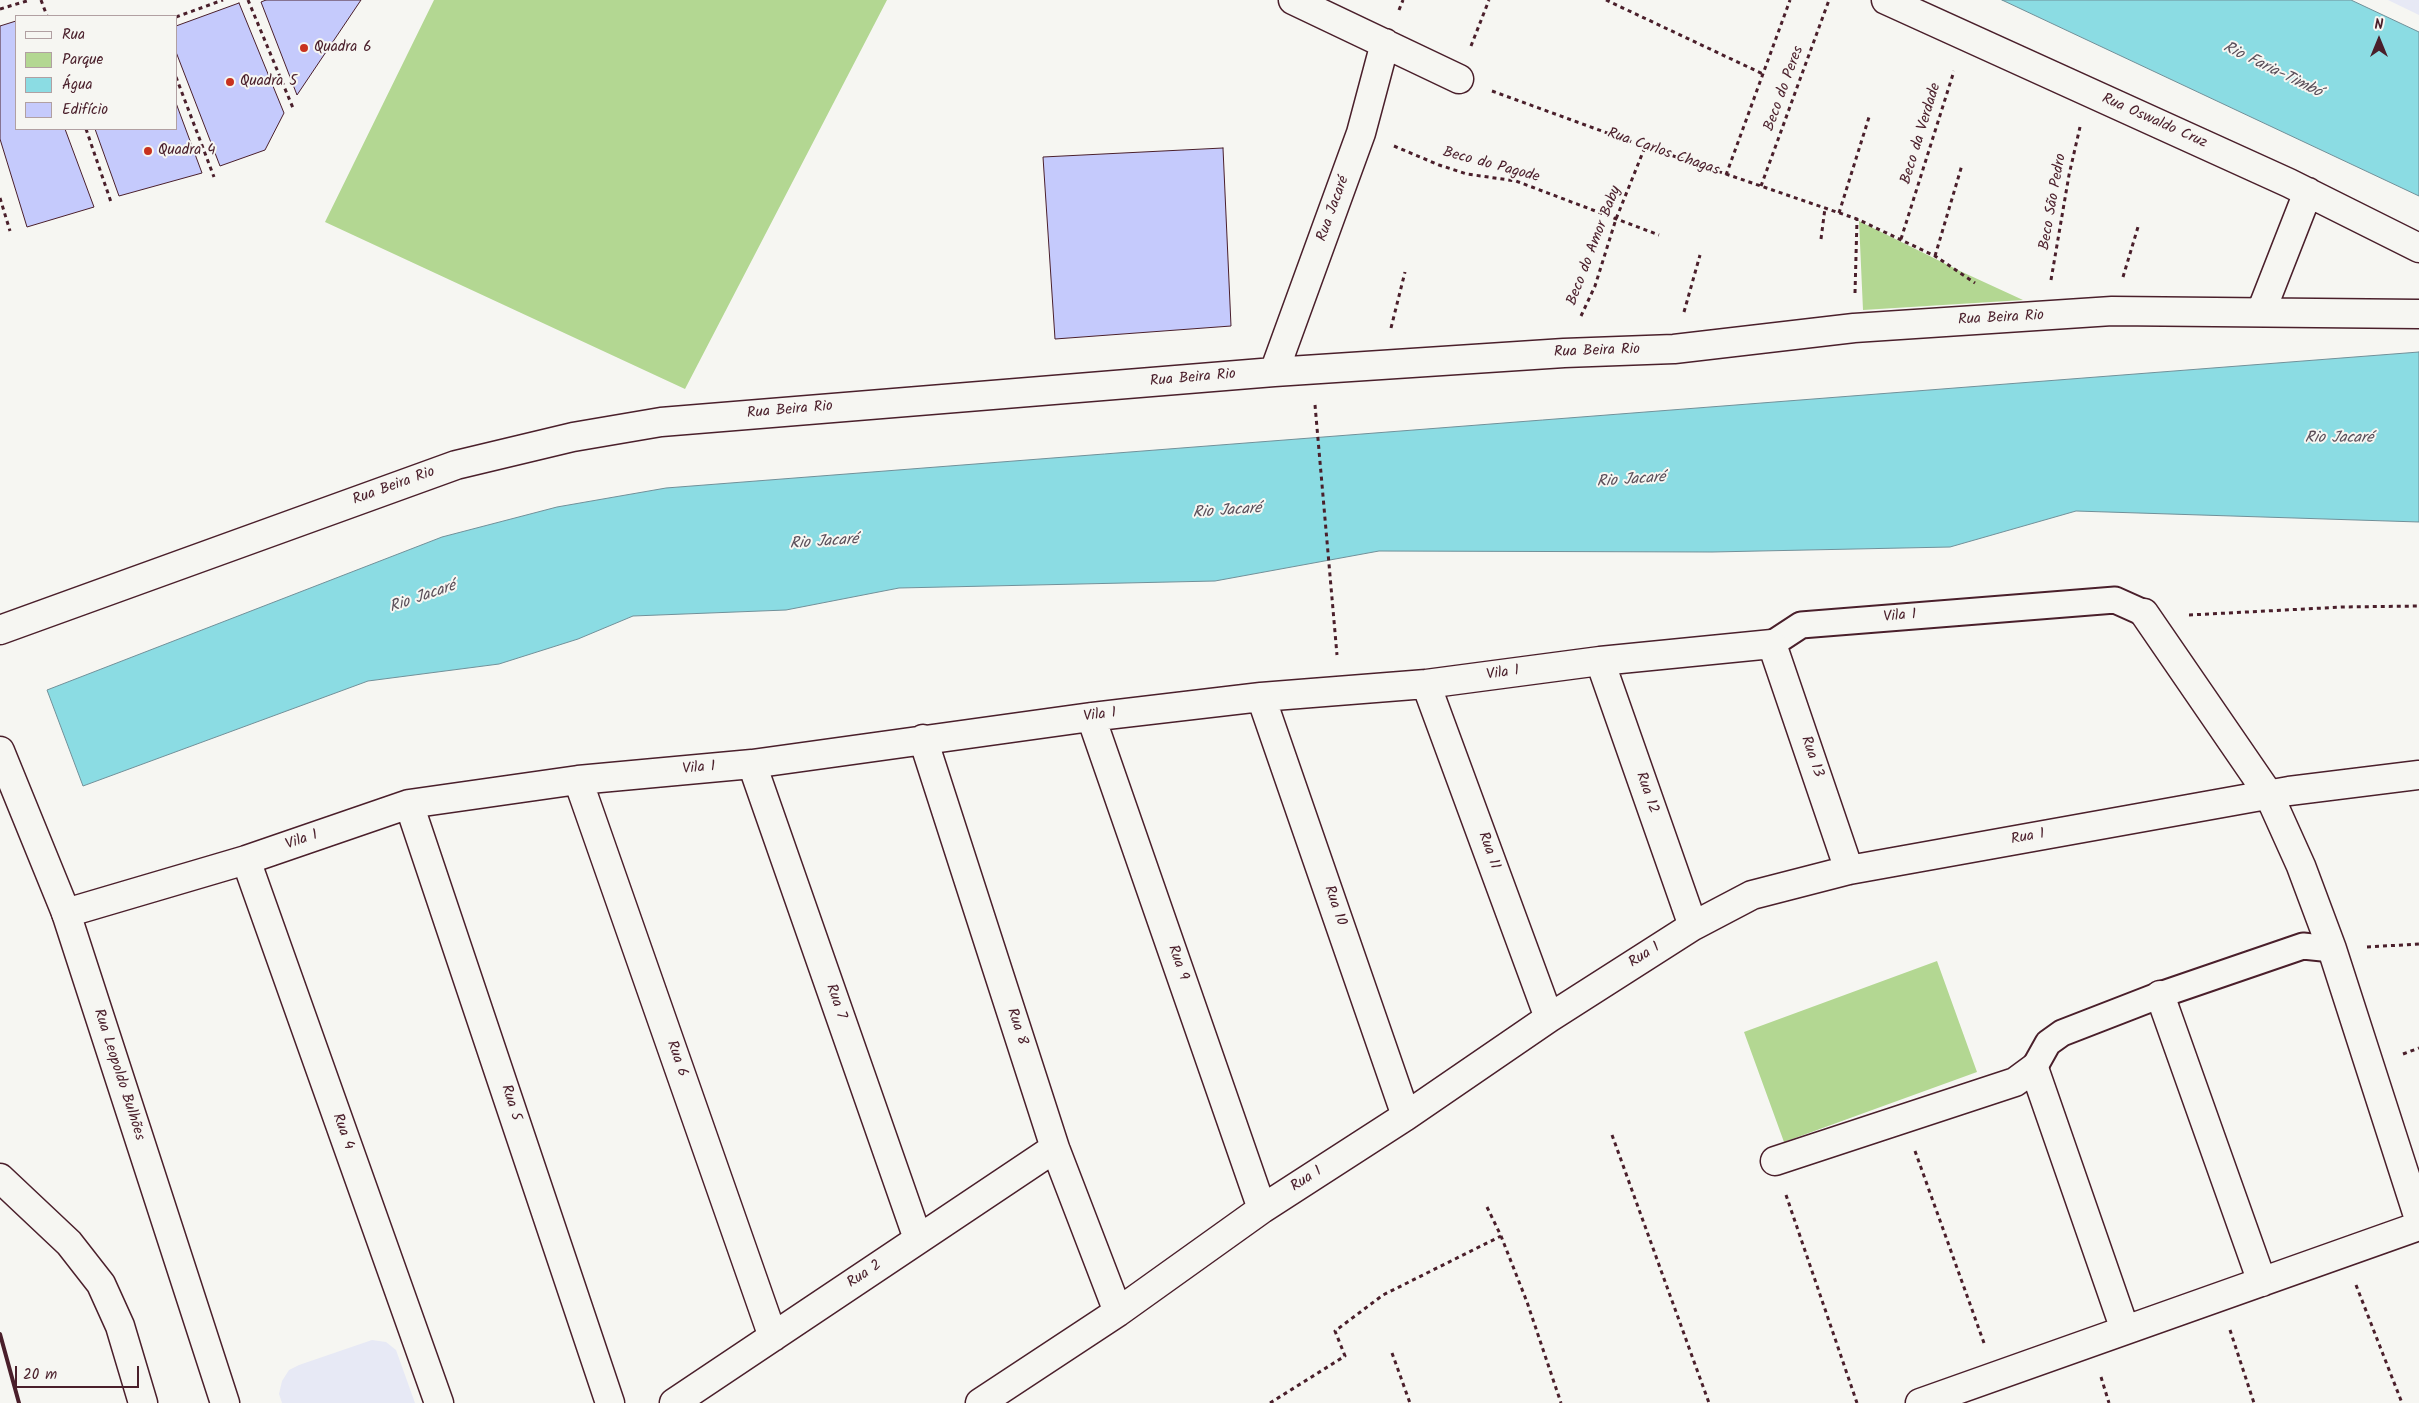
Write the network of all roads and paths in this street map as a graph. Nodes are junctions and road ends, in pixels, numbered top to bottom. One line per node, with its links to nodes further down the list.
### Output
1 (30, 0): 11 (path)
2 (41, 0): 12 (path)
3 (223, 0): 13 (path)
4 (248, 0): 20 (path)
5 (1293, 0): 15 (street)
6 (1489, 0): 17 (path)
7 (1606, 0): 16 (path)
8 (1790, 0): 16 (path)
9 (1830, 0): 28 (path, Beco do Peres)
10 (1886, 0): 14 (street, Rua Oswaldo Cruz)
11 (0, 9)
12 (47, 15)
13 (178, 16)
14 (1965, 36): 19 (street, Rua Oswaldo Cruz); 40 (path, Beco da Verdade)
15 (1385, 43): 17 (street); 23 (street, Rua Jacaré)
16 (1763, 74): 26 (path)
17 (1459, 79): 24 (path, Rua Carlos Chagas)
18 (178, 82): 27 (path)
19 (2088, 92): 29 (street, Rua Oswaldo Cruz); 49 (path, Beco São Pedro)
20 (293, 108)
21 (1870, 114): 33 (path)
22 (86, 130): 31 (path)
23 (1361, 133): 34 (path, Beco do Pagode); 54 (street, Rua Jacaré)
24 (1645, 147): 26 (path, Rua Carlos Chagas); 34 (path, Beco do Amor Baby)
25 (1962, 165): 43 (path)
26 (1726, 175): 28 (path, Rua Carlos Chagas)
27 (214, 177)
28 (1761, 186): 32 (path, Rua Carlos Chagas)
29 (2308, 192): 41 (street, Rua Oswaldo Cruz); 47 (street)
30 (0, 198): 37 (path)
31 (111, 202)
32 (1825, 208): 33 (path, Rua Carlos Chagas); 39 (path)
33 (1839, 213): 35 (path, Rua Carlos Chagas)
34 (1616, 219): 38 (path, Beco do Pagode); 52 (path, Beco do Amor Baby)
35 (1857, 219): 40 (path, Rua Carlos Chagas); 50 (path)
36 (2138, 227): 46 (path)
37 (10, 231)
38 (1659, 235)
39 (1821, 240)
40 (1901, 240): 43 (path, Rua Carlos Chagas)
41 (2419, 248)
42 (1700, 255): 51 (path)
43 (1935, 256): 45 (path, Rua Carlos Chagas)
44 (1405, 272): 53 (path)
45 (1976, 284)
46 (2112, 311): 47 (street, Rua Beira Rio); 49 (street, Rua Beira Rio)
47 (2261, 312): 48 (street, Rua Beira Rio)
48 (2419, 314)
49 (2045, 317): 50 (street, Rua Beira Rio)
50 (1854, 328): 51 (street, Rua Beira Rio)
51 (1674, 349): 52 (street, Rua Beira Rio)
52 (1564, 353): 53 (street, Rua Beira Rio)
53 (1381, 365): 54 (street, Rua Beira Rio)
54 (1274, 372): 58 (street, Rua Beira Rio)
55 (1316, 420): 62 (path)
56 (2419, 606): 57 (path)
57 (2144, 613): 59 (street, Vila 1); 70 (street)
58 (0, 630)
59 (1772, 644): 60 (street, Vila 1); 73 (street, Rua 13)
60 (1600, 661): 61 (street, Vila 1); 75 (street, Rua 12)
61 (1426, 684): 62 (street, Vila 1); 79 (street, Rua 11)
62 (1340, 691): 63 (street, Vila 1)
63 (1261, 697): 64 (street, Vila 1); 81 (street, Rua 10)
64 (1091, 717): 65 (street, Vila 1); 88 (street, Rua 9)
65 (923, 739): 67 (street, Vila 1); 84 (street, Rua 8)
66 (0, 751): 74 (street, Rua Leopoldo Bulhões)
67 (752, 764): 69 (street, Vila 1); 92 (street, Rua 7)
68 (2419, 775): 70 (street, Rua 1)
69 (578, 780): 71 (street, Vila 1); 98 (street, Rua 6)
70 (2269, 795): 73 (street, Rua 1); 77 (street)
71 (409, 804): 72 (street, Vila 1); 104 (street, Rua 5)
72 (246, 860): 74 (street, Vila 1); 103 (street, Rua 4)
73 (1849, 870): 75 (street, Rua 1)
74 (66, 914): 102 (street, Rua Leopoldo Bulhões)
75 (1693, 926): 79 (street, Rua 1)
76 (2419, 944): 77 (path)
77 (2332, 949): 78 (street); 89 (street)
78 (2160, 995): 80 (street); 94 (street)
79 (1549, 1018): 81 (street, Rua 1)
80 (2034, 1068): 82 (street); 97 (street)
81 (1406, 1116): 88 (street, Rua 1)
82 (1904, 1120): 85 (street); 100 (path)
83 (1612, 1135): 110 (path)
84 (1056, 1148): 92 (street, Rua 2); 96 (street, Rua 8)
85 (1775, 1161): 111 (path)
86 (0, 1178): 101 (street)
87 (1487, 1207): 91 (path)
88 (1262, 1209): 96 (street, Rua 1)
89 (2419, 1219)
90 (2419, 1226): 93 (street)
91 (1501, 1236): 107 (path); 109 (path)
92 (918, 1239): 98 (street, Rua 2)
93 (2344, 1253): 94 (street); 114 (path)
94 (2262, 1282): 95 (street)
95 (2219, 1297): 97 (street); 113 (path)
96 (1118, 1312): 106 (street, Rua 1)
97 (2126, 1330): 100 (street)
98 (773, 1337): 105 (street, Rua 2)
99 (1392, 1353): 108 (path)
100 (1996, 1376): 112 (street)
101 (143, 1403)
102 (225, 1403)
103 (439, 1403)
104 (610, 1403)
105 (674, 1403)
106 (980, 1403)
107 (1270, 1403)
108 (1410, 1403)
109 (1560, 1403)
110 (1709, 1403)
111 (1857, 1403)
112 (1920, 1403)
113 (2254, 1403)
114 (2402, 1403)

